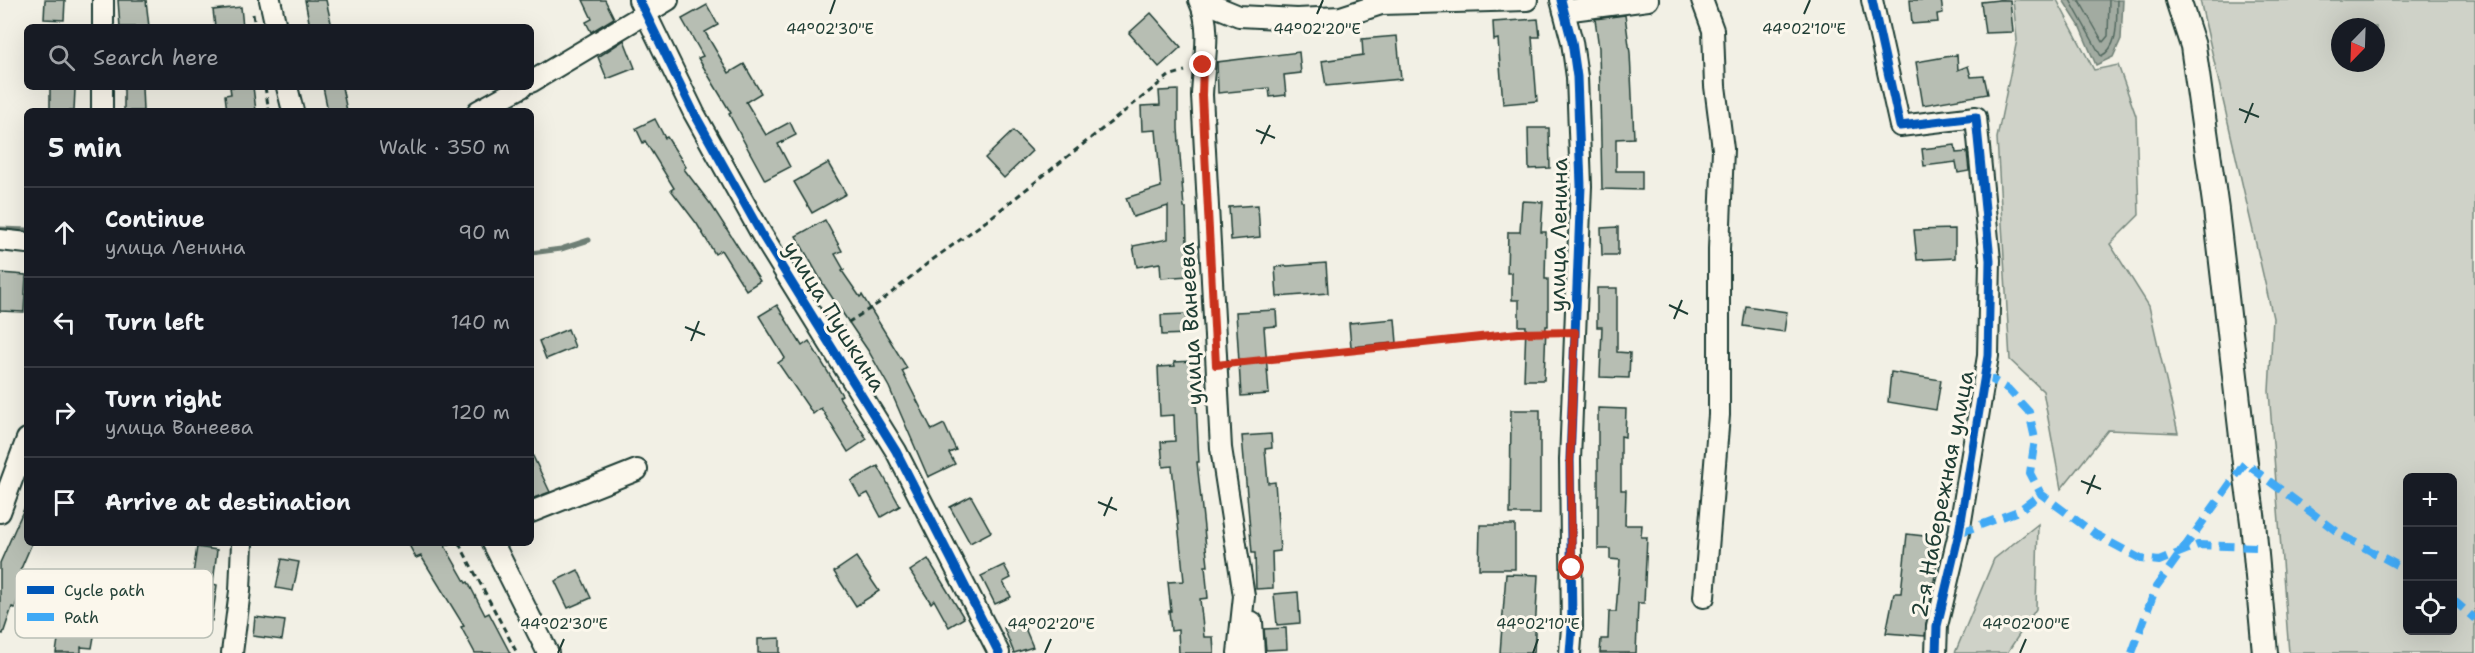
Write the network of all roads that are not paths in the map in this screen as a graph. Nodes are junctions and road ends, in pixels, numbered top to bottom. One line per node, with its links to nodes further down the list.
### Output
1 (104, 0): 14 (street)
2 (270, 0): 15 (street)
3 (668, 0): 12 (street)
4 (1199, 0): 16 (street, улица Ванеева)
5 (1206, 0): 13 (street)
6 (1527, 0): 13 (street)
7 (1647, 0): 11 (street)
8 (1702, 0): 32 (street)
9 (1872, 0): 38 (street, 2-я Набережная улица)
10 (2178, 0): 39 (main road)
11 (1563, 5): 37 (street, улица Ленина)
12 (642, 7): 17 (street); 36 (street, улица Пушкина)
13 (1239, 16): 16 (street)
14 (103, 24)
15 (275, 24)
16 (1206, 40): 33 (street, улица Ванеева)
17 (534, 80)
18 (102, 90): 21 (street)
19 (288, 90): 22 (street)
20 (516, 90): 23 (street)
21 (102, 108)
22 (293, 108)
23 (484, 108)
24 (0, 240): 25 (street)
25 (24, 243)
26 (24, 447): 29 (street)
27 (637, 470): 28 (street)
28 (534, 511)
29 (0, 512)
30 (242, 546): 34 (street)
31 (494, 546): 35 (street)
32 (1704, 597)
33 (1244, 650)
34 (232, 653)
35 (548, 653)
36 (999, 653)
37 (1570, 653)
38 (1936, 653)
39 (2265, 653)

